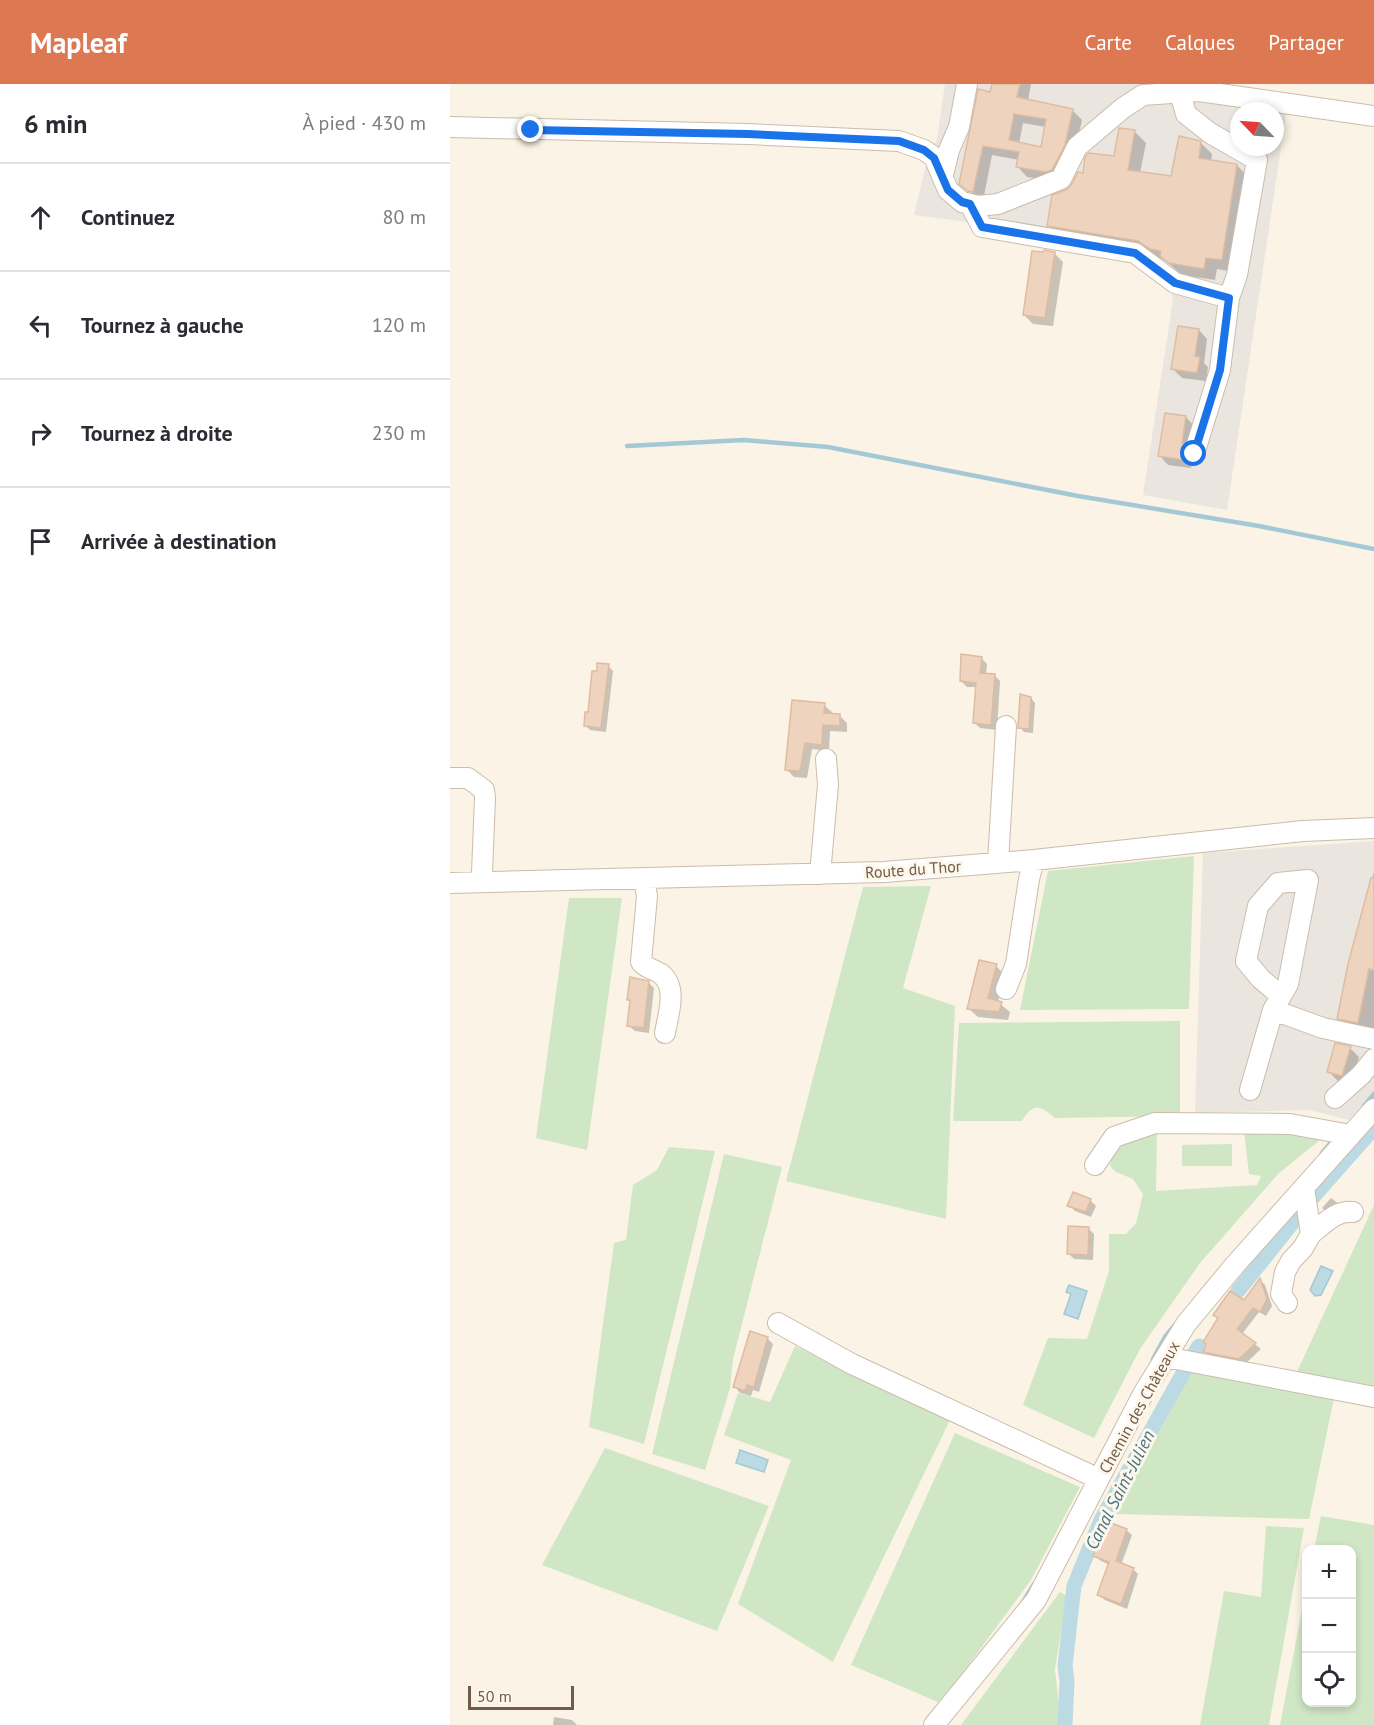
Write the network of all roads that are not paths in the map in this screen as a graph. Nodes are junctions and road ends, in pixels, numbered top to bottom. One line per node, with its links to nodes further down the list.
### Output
1 (967, 84): 6 (street)
2 (1141, 89): 3 (street); 7 (street)
3 (1180, 93): 4 (street); 8 (street)
4 (1374, 116)
5 (450, 127): 6 (street)
6 (943, 175): 7 (street)
7 (970, 204): 8 (street)
8 (1229, 298): 9 (street)
9 (1194, 454)
10 (1006, 726): 15 (street)
11 (826, 759): 16 (street)
12 (450, 778): 18 (street)
13 (1374, 828): 14 (street, Route du Thor)
14 (1034, 860): 15 (street, Route du Thor); 20 (street)
15 (998, 863): 16 (street, Route du Thor)
16 (820, 874): 17 (street, Route du Thor)
17 (644, 879): 18 (street, Route du Thor); 22 (street)
18 (484, 882): 19 (street, Route du Thor)
19 (450, 883)
20 (1006, 989)
21 (1277, 1003): 21 (street); 23 (street); 25 (street)
22 (665, 1033)
23 (1374, 1039)
24 (1374, 1059): 26 (street)
25 (1250, 1090)
26 (1335, 1098)
27 (1374, 1109): 28 (street, Chemin des Châteaux)
28 (1351, 1135): 29 (street); 30 (street, Chemin des Châteaux)
29 (1095, 1165)
30 (1304, 1188): 32 (street); 35 (street, Chemin des Châteaux)
31 (1353, 1212): 32 (street)
32 (1311, 1234): 33 (street)
33 (1287, 1303)
34 (777, 1323): 37 (street)
35 (1166, 1357): 36 (street); 37 (street, Chemin des Châteaux)
36 (1374, 1397)
37 (1099, 1479): 38 (street, Chemin des Châteaux)
38 (934, 1725)

